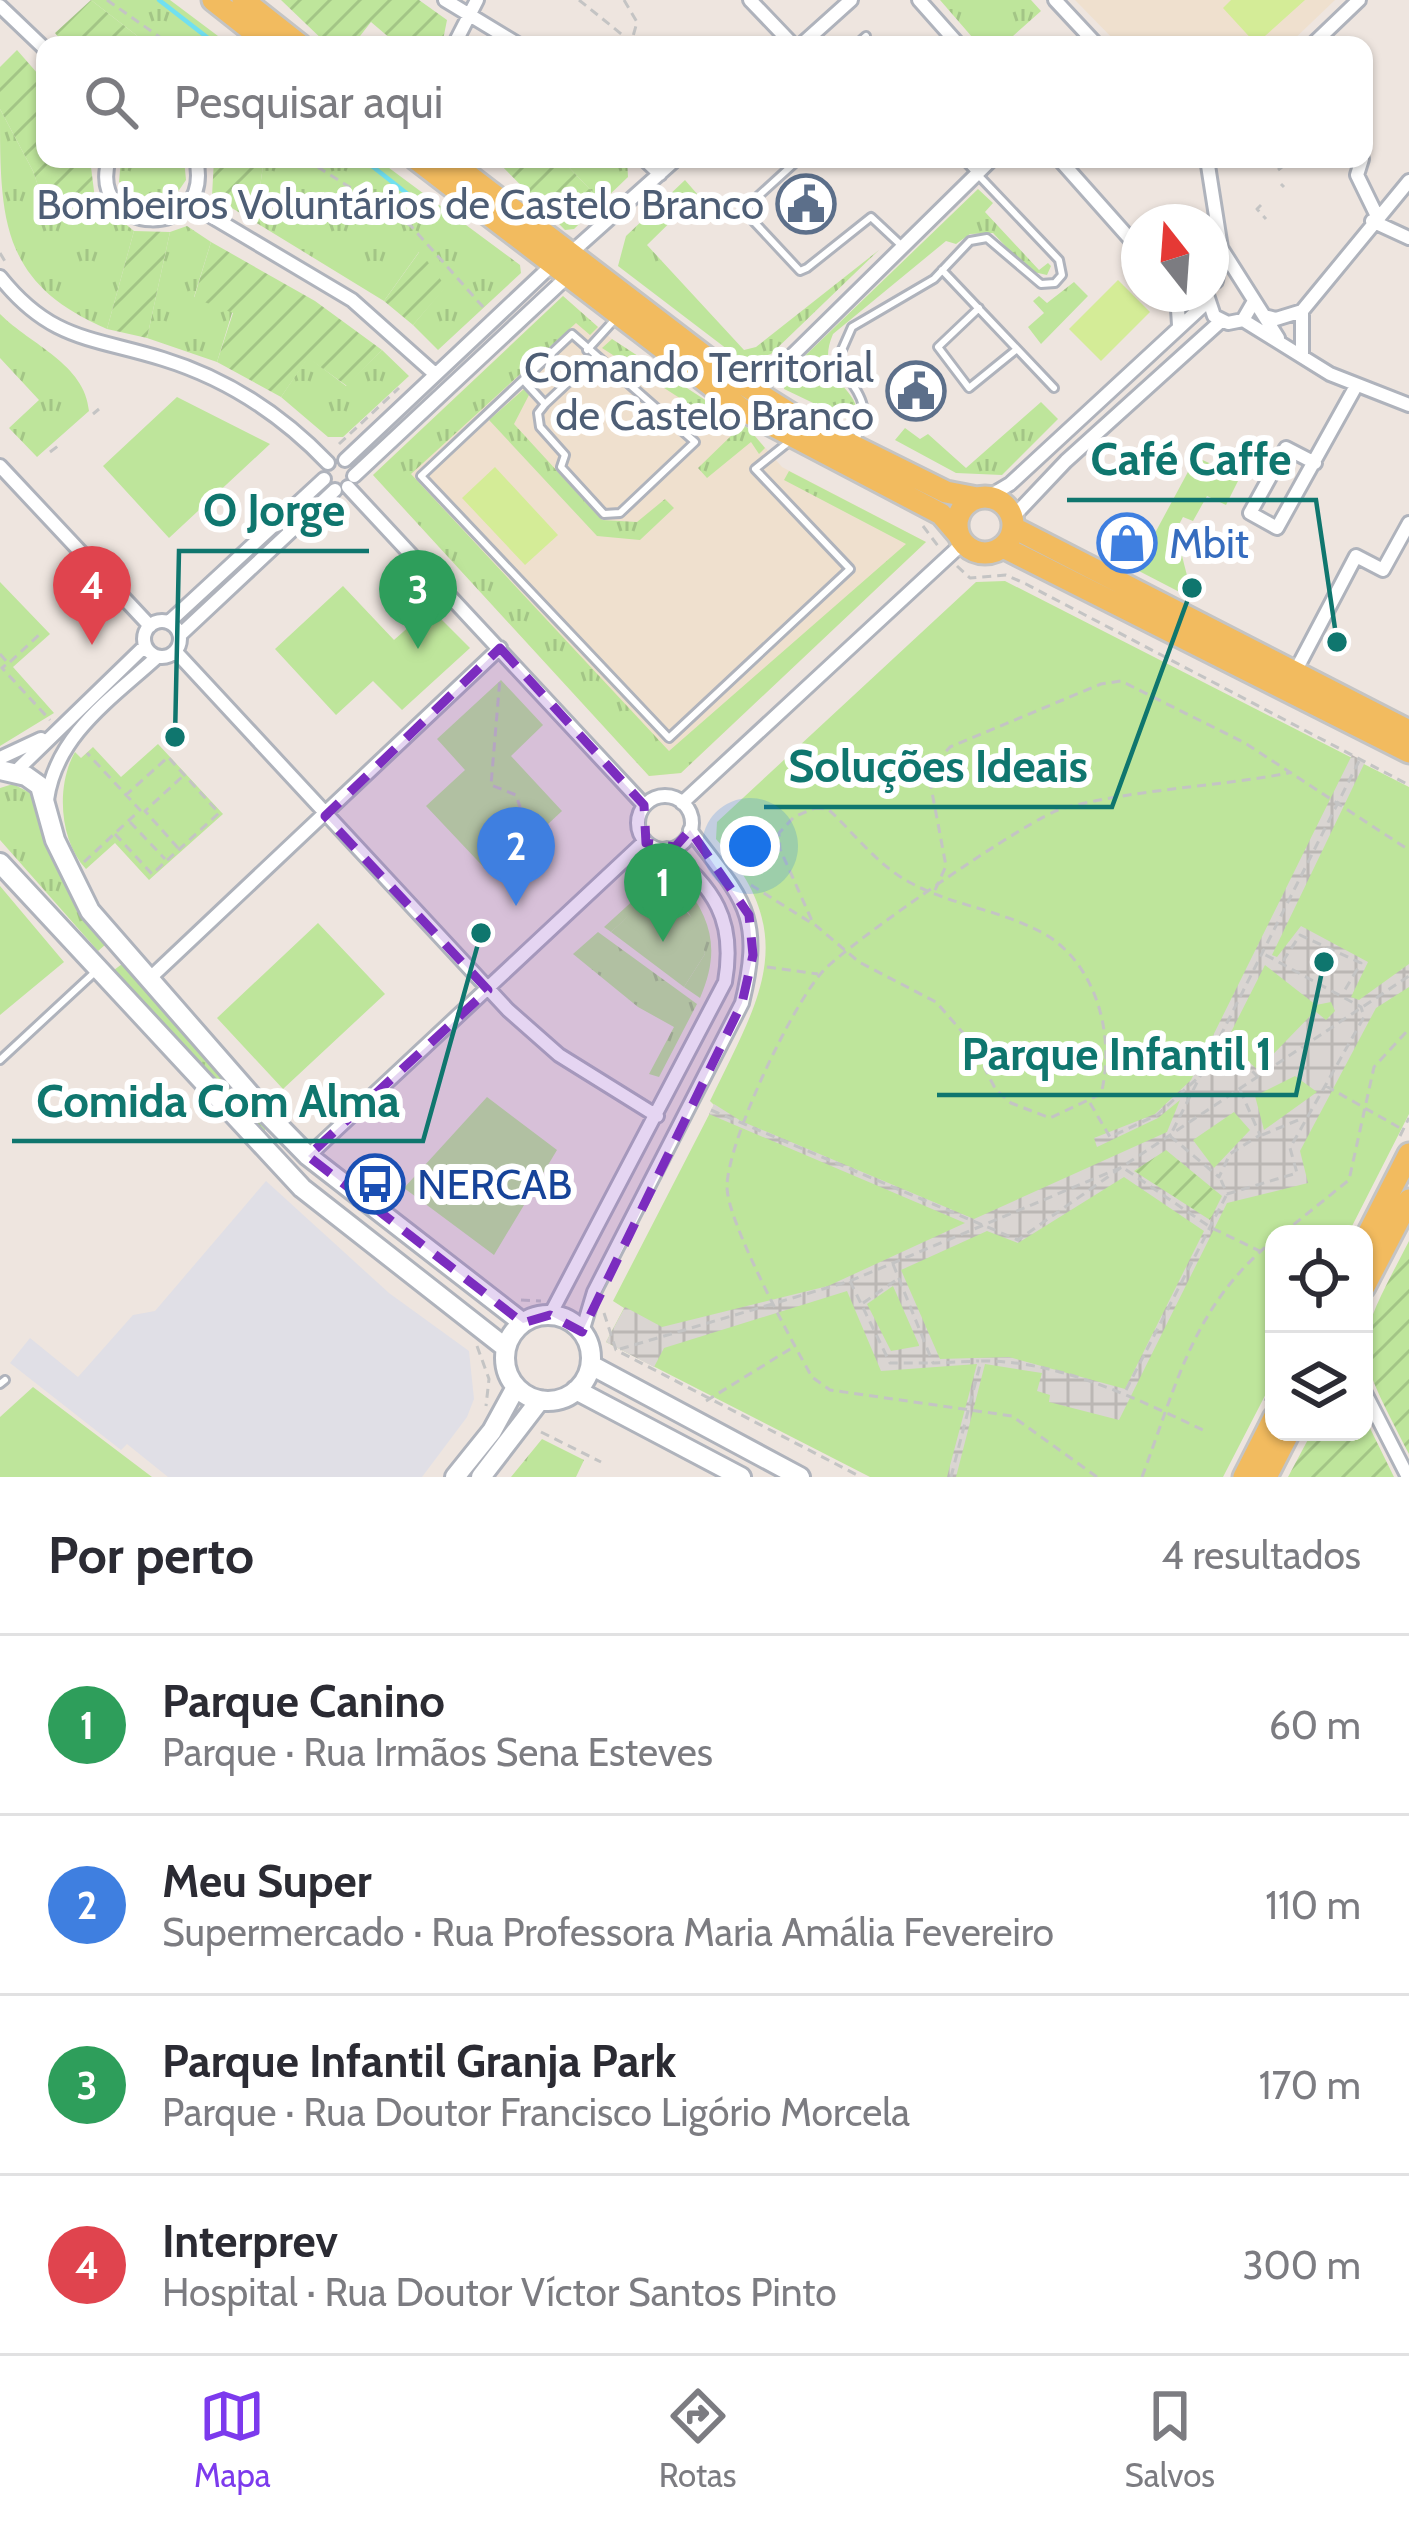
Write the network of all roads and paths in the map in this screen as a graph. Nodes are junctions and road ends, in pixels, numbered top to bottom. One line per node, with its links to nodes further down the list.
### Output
1 (106, 0): 15 (path)
2 (213, 0): 16 (main road)
3 (243, 0): 17 (main road)
4 (445, 0): 14 (street)
5 (579, 0): 12 (path)
6 (750, 0): 22 (street)
7 (850, 0): 23 (street)
8 (920, 0): 24 (street)
9 (1055, 0): 25 (street)
10 (1359, 0): 26 (street)
11 (628, 1): 21 (path)
12 (588, 3): 20 (path)
13 (0, 6): 27 (street)
14 (474, 7): 18 (street); 19 (street)
15 (158, 36)
16 (259, 36)
17 (289, 36)
18 (459, 36)
19 (508, 36)
20 (625, 36)
21 (634, 36)
22 (787, 36)
23 (807, 36)
24 (950, 36)
25 (1089, 36)
26 (1321, 36)
27 (36, 40)
28 (108, 168): 44 (street)
29 (198, 168): 44 (street)
30 (319, 168): 61 (path)
31 (428, 168): 55 (main road)
32 (459, 168): 52 (main road)
33 (654, 168): 41 (street)
34 (666, 168): 41 (street)
35 (789, 168): 51 (lane)
36 (971, 168): 42 (lane)
37 (983, 168): 42 (street)
38 (1067, 168): 49 (street)
39 (1209, 168): 45 (street)
40 (1360, 168): 47 (street)
41 (660, 174): 52 (street)
42 (977, 174): 51 (street); 54 (lane)
43 (1409, 181): 47 (street)
44 (190, 202): 76 (street)
45 (1215, 204)
46 (1261, 206): 48 (path)
47 (1374, 218): 50 (street); 62 (street)
48 (1267, 219)
49 (1121, 229)
50 (1409, 238)
51 (902, 246): 81 (street)
52 (573, 251): 81 (main road)
53 (1229, 260): 57 (street)
54 (942, 270): 60 (lane); 89 (lane)
55 (560, 271): 66 (main road); 76 (street); 96 (street)
56 (0, 277): 92 (street)
57 (1242, 279): 58 (street); 59 (street)
58 (1229, 283)
59 (1254, 301): 67 (street); 68 (street)
60 (979, 308): 72 (lane); 72 (lane)
61 (485, 310)
62 (1302, 311): 67 (street); 74 (street)
63 (1179, 312): 70 (street)
64 (1191, 312): 70 (street)
65 (1218, 312): 69 (street)
66 (619, 315): 73 (lane); 86 (main road)
67 (1264, 316): 71 (street)
68 (1243, 320): 69 (street); 71 (street)
69 (1221, 321): 99 (street)
70 (1179, 326): 97 (street)
71 (1279, 339): 74 (street)
72 (1017, 349): 80 (lane)
73 (587, 350): 75 (lane); 77 (lane)
74 (1302, 354): 78 (street)
75 (594, 358): 82 (lane); 82 (lane)
76 (435, 374): 91 (street)
77 (523, 380): 82 (lane); 86 (lane)
78 (1356, 386): 83 (street); 93 (street)
79 (399, 388): 87 (path)
80 (1054, 388)
81 (755, 392): 89 (main road)
82 (545, 404)
83 (1409, 405)
84 (99, 409): 85 (path)
85 (93, 414)
86 (792, 438): 100 (main road)
87 (339, 444)
88 (58, 446): 90 (path)
89 (852, 447): 97 (main road)
90 (50, 452)
91 (345, 460): 92 (street); 96 (street)
92 (328, 463): 95 (street)
93 (1315, 463): 93 (street)
94 (1, 469): 103 (street)
95 (324, 479): 96 (street); 102 (street)
96 (346, 484): 105 (street); 107 (street)
97 (982, 497): 99 (main road); 100 (main road)
98 (1409, 523): 113 (street)
99 (1010, 531): 100 (main road); 113 (main road); 117 (main road)
100 (960, 538): 125 (street)
101 (960, 568): 119 (path)
102 (169, 622): 103 (street); 105 (street)
103 (150, 626): 106 (street)
104 (41, 633): 111 (path)
105 (180, 635): 108 (street)
106 (146, 646): 110 (street); 120 (street)
107 (500, 648): 127 (street); 130 (street)
108 (176, 652): 110 (street); 130 (street)
109 (0, 654): 111 (path)
110 (157, 657): 128 (street)
111 (8, 663): 112 (path)
112 (1, 669): 115 (path)
113 (1295, 672): 116 (main road)
114 (500, 678): 140 (path)
115 (52, 721)
116 (1408, 728)
117 (1409, 752)
118 (87, 753): 124 (path)
119 (1363, 760): 123 (path); 126 (path)
120 (3, 770): 128 (main road)
121 (1289, 773): 126 (path); 143 (path); 143 (path)
122 (184, 775): 124 (path); 129 (path); 135 (path)
123 (1409, 784)
124 (126, 795): 129 (path)
125 (682, 802): 127 (street); 132 (street)
126 (1337, 803): 137 (path); 147 (path)
127 (644, 805): 134 (street)
128 (46, 808): 145 (main road)
129 (143, 811): 131 (path); 135 (path)
130 (325, 816): 153 (street); 154 (street)
131 (129, 821): 133 (path); 138 (path)
132 (690, 830): 136 (street); 198 (street)
133 (115, 834): 138 (path); 139 (path)
134 (645, 842): 136 (street); 154 (street)
135 (180, 849): 138 (path)
136 (668, 849): 169 (street)
137 (1409, 850)
138 (166, 861)
139 (78, 867)
140 (490, 867)
141 (5, 876): 150 (main road)
142 (751, 885): 144 (path)
143 (934, 891): 144 (path); 146 (path); 166 (path)
144 (819, 928): 146 (path)
145 (120, 946): 150 (main road); 153 (main road)
146 (844, 952): 151 (path); 166 (path)
147 (1262, 953): 148 (path); 158 (path)
148 (1281, 963): 155 (path); 155 (path)
149 (766, 967): 151 (path)
150 (98, 969): 161 (lane); 201 (main road)
151 (820, 974): 171 (path)
152 (1409, 976): 156 (path)
153 (148, 980): 176 (main road)
154 (488, 990): 169 (street); 176 (street)
155 (1342, 995): 156 (path)
156 (1361, 1007): 163 (path); 164 (path)
157 (1409, 1029): 167 (path)
158 (1220, 1037): 159 (path); 160 (path)
159 (1228, 1052): 160 (path); 163 (path)
160 (1210, 1058): 162 (path)
161 (0, 1060)
162 (1202, 1073): 166 (path); 174 (path)
163 (1259, 1078): 165 (path)
164 (1326, 1086): 167 (path); 170 (path)
165 (1240, 1090): 173 (path); 174 (path)
166 (1090, 1103)
167 (1365, 1109): 172 (path); 182 (path)
168 (711, 1110): 171 (path)
169 (657, 1116): 194 (street)
170 (1306, 1117): 173 (path); 179 (path)
171 (743, 1124): 181 (path); 195 (path)
172 (1402, 1129)
173 (1260, 1135): 178 (path)
174 (1170, 1136): 177 (path); 178 (path)
175 (1409, 1154): 183 (main road)
176 (308, 1156): 197 (main road)
177 (1122, 1167): 181 (path); 181 (path); 184 (path)
178 (1219, 1177): 179 (path)
179 (1227, 1194): 184 (path)
180 (1409, 1200): 189 (main road)
181 (981, 1225): 188 (path)
182 (1293, 1225)
183 (1373, 1225)
184 (1210, 1227): 186 (path); 208 (path)
185 (1265, 1247): 186 (path)
186 (1260, 1251): 187 (path); 213 (path)
187 (1265, 1254)
188 (892, 1263): 190 (path); 191 (path)
189 (1373, 1270)
190 (899, 1278): 193 (path); 204 (path)
191 (850, 1281): 193 (path); 195 (path)
192 (507, 1292): 194 (path)
193 (862, 1304): 204 (path)
194 (551, 1305): 197 (main road); 198 (main road)
195 (776, 1305): 200 (path); 202 (path)
196 (594, 1306): 209 (path)
197 (524, 1323): 201 (main road)
198 (583, 1331): 205 (main road)
199 (474, 1341): 214 (path)
200 (795, 1346): 209 (path); 211 (path)
201 (506, 1348): 206 (main road)
202 (620, 1349)
203 (981, 1361): 204 (path); 208 (path); 211 (path)
204 (933, 1363)
205 (591, 1365): 207 (main road); 224 (main road)
206 (516, 1387): 210 (main road); 221 (main road)
207 (576, 1390): 210 (main road); 223 (main road)
208 (1125, 1392): 213 (path)
209 (708, 1399): 225 (path)
210 (540, 1400): 222 (main road)
211 (969, 1408): 226 (path); 227 (path)
212 (1373, 1409): 230 (street)
213 (1166, 1412): 215 (path); 220 (path)
214 (480, 1417)
215 (1203, 1430)
216 (542, 1432): 219 (path)
217 (1265, 1436): 228 (main road)
218 (1284, 1441): 229 (main road)
219 (601, 1462)
220 (1141, 1476)
221 (455, 1477)
222 (481, 1477)
223 (741, 1477)
224 (800, 1477)
225 (861, 1477)
226 (951, 1477)
227 (1097, 1477)
228 (1244, 1477)
229 (1266, 1477)
230 (1408, 1477)

